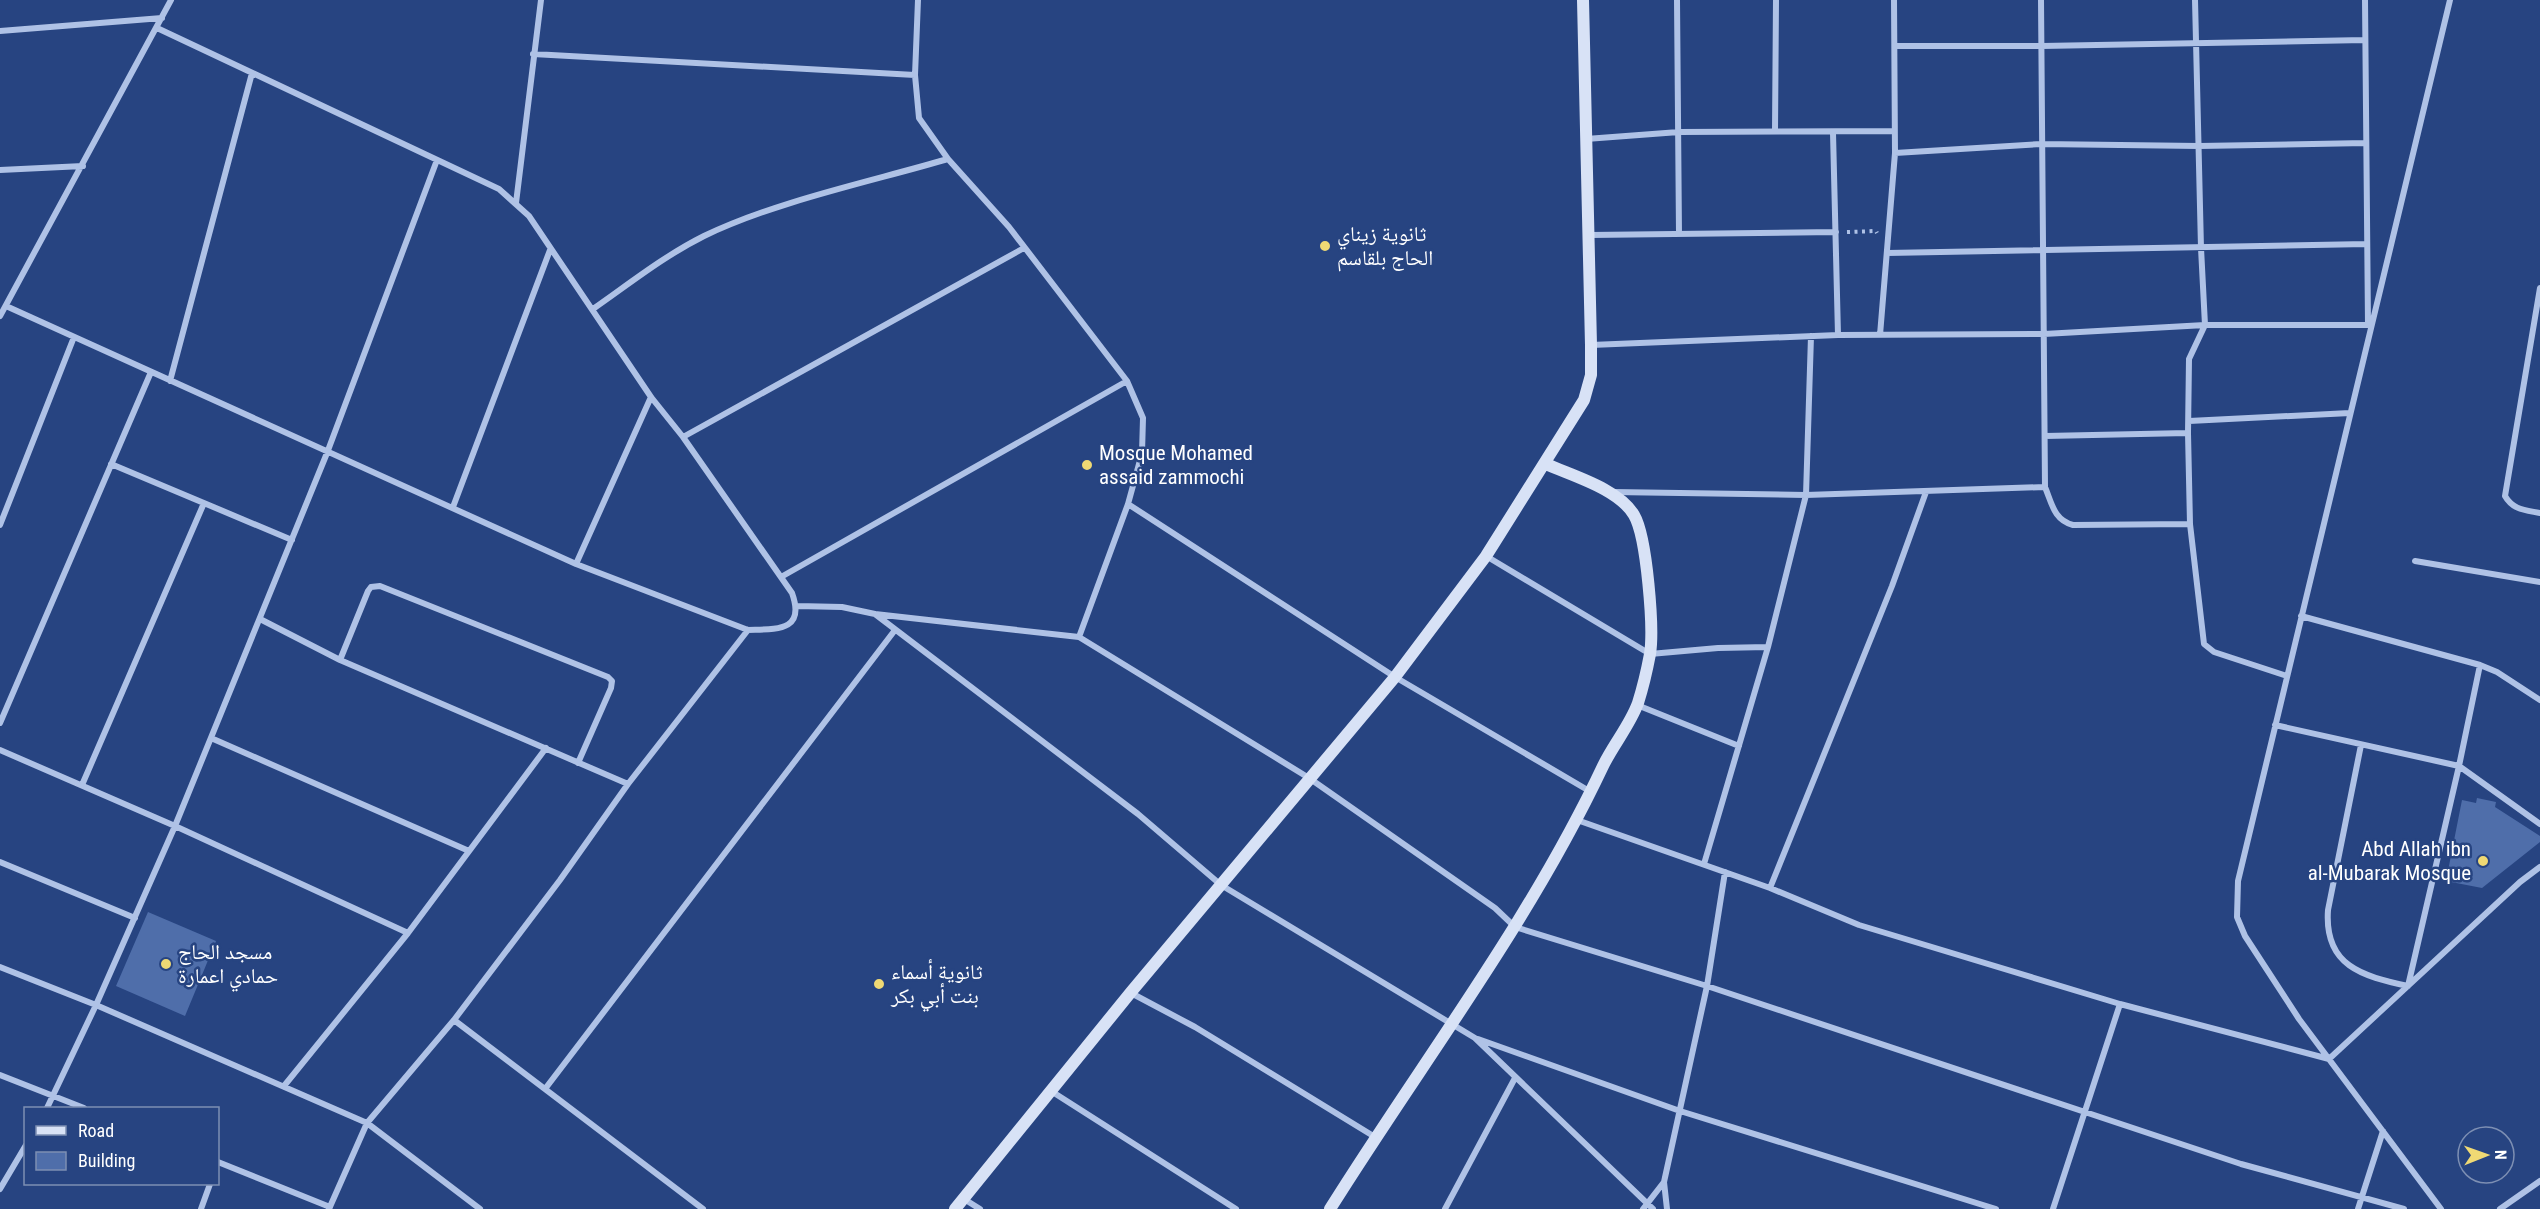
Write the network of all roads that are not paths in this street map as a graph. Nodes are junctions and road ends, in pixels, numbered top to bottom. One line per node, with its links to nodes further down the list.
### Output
1 (171, 0): 12 (street)
2 (541, 0): 19 (street)
3 (918, 0): 21 (street)
4 (1583, 0): 26 (main road)
5 (1677, 0): 24 (street)
6 (1776, 0): 22 (street)
7 (1894, 0): 17 (street)
8 (2041, 0): 18 (street)
9 (2195, 0): 16 (street)
10 (2365, 0): 15 (street)
11 (2451, 0): 54 (street)
12 (162, 18): 13 (street); 14 (street)
13 (157, 28): 20 (street); 33 (street)
14 (0, 31)
15 (2365, 40): 16 (street); 27 (street)
16 (2195, 44): 18 (street); 29 (street)
17 (1895, 45): 18 (street); 23 (street)
18 (2042, 46): 28 (street)
19 (533, 54): 21 (street); 35 (street)
20 (252, 73): 32 (street); 59 (street)
21 (915, 75): 31 (street)
22 (1775, 131): 24 (street); 25 (street)
23 (1893, 131): 25 (street); 30 (street)
24 (1679, 132): 26 (street); 37 (street)
25 (1833, 133): 36 (street)
26 (1585, 139): 38 (main road)
27 (2366, 143): 29 (street); 39 (street)
28 (2041, 144): 29 (street); 30 (street); 42 (street)
29 (2199, 146): 41 (street)
30 (1894, 153): 44 (street)
31 (948, 159): 40 (street); 47 (street)
32 (437, 160): 35 (street); 67 (street)
33 (83, 166): 34 (street); 46 (street)
34 (0, 170)
35 (516, 203): 43 (street)
36 (1836, 232): 37 (street); 52 (street)
37 (1679, 234): 38 (street)
38 (1590, 235): 57 (main road)
39 (2367, 244): 41 (street); 50 (street)
40 (1024, 248): 60 (street); 66 (street)
41 (2201, 248): 42 (street); 49 (street)
42 (2043, 249): 44 (street); 51 (street)
43 (550, 250): 47 (street); 76 (street)
44 (1887, 253): 53 (street)
45 (2540, 288): 77 (street)
46 (6, 306): 48 (street); 56 (street)
47 (593, 309): 61 (street)
48 (0, 316)
49 (2205, 325): 50 (street); 51 (street); 63 (street)
50 (2368, 325): 54 (street)
51 (2043, 334): 53 (street); 65 (street)
52 (1838, 335): 53 (street); 55 (street)
53 (1880, 335)
54 (2368, 335): 62 (street)
55 (1811, 336): 57 (street); 73 (street)
56 (74, 337): 58 (street); 79 (street)
57 (1591, 345): 69 (main road)
58 (150, 372): 59 (street); 68 (street)
59 (170, 381): 67 (street)
60 (1127, 381): 75 (street); 84 (street)
61 (651, 397): 66 (street); 83 (street)
62 (2350, 412): 63 (street); 88 (street)
63 (2188, 421): 64 (street)
64 (2188, 433): 65 (street); 78 (street)
65 (2045, 436): 70 (street)
66 (682, 437): 84 (street)
67 (327, 453): 76 (street); 80 (street)
68 (111, 464): 74 (street); 101 (street)
69 (1546, 464): 71 (main road); 81 (main road)
70 (2045, 487): 72 (street); 78 (street)
71 (1610, 491): 73 (street); 94 (main road)
72 (1926, 492): 73 (street); 123 (street)
73 (1806, 495): 93 (street)
74 (204, 503): 80 (street); 112 (street)
75 (1128, 504): 92 (street); 98 (street)
76 (453, 507): 83 (street)
77 (2540, 513)
78 (2190, 524): 97 (street)
79 (0, 525)
80 (292, 540): 89 (street)
81 (1486, 556): 94 (street); 98 (main road)
82 (2415, 561): 85 (street)
83 (576, 564): 90 (street)
84 (781, 577): 86 (street)
85 (2540, 582)
86 (797, 606): 87 (street); 90 (street)
87 (874, 614): 91 (street); 92 (street)
88 (2301, 616): 96 (street); 97 (street)
89 (260, 619): 95 (street); 103 (street)
90 (748, 630): 111 (street)
91 (896, 630): 122 (street); 140 (street)
92 (1079, 637): 110 (street)
93 (1768, 647): 94 (street); 104 (street)
94 (1650, 654): 100 (main road)
95 (340, 660): 106 (street); 108 (street)
96 (2480, 665): 99 (street); 109 (street)
97 (2287, 676): 102 (street)
98 (1395, 677): 110 (main road); 113 (street)
99 (2540, 700)
100 (1637, 705): 104 (street); 113 (main road)
101 (0, 723)
102 (2275, 725): 105 (street); 136 (street)
103 (210, 738): 116 (street); 117 (street)
104 (1738, 746): 119 (street)
105 (2361, 746): 109 (street); 129 (street)
106 (546, 748): 108 (street); 117 (street)
107 (0, 750): 112 (street)
108 (578, 763): 111 (street)
109 (2459, 766): 115 (street); 129 (street)
110 (1309, 778): 122 (main road); 125 (street)
111 (628, 784): 133 (street)
112 (82, 786): 116 (street)
113 (1591, 792): 114 (main road)
114 (1577, 820): 119 (street); 125 (main road)
115 (2540, 824)
116 (175, 826): 124 (street); 126 (street)
117 (470, 851): 126 (street)
118 (0, 862): 124 (street)
119 (1704, 864): 121 (street)
120 (2540, 867): 129 (street)
121 (1725, 872): 123 (street); 128 (street)
122 (1221, 885): 130 (main road); 134 (street)
123 (1770, 888): 131 (street)
124 (135, 918): 132 (street)
125 (1515, 927): 128 (street); 134 (main road)
126 (408, 933): 139 (street)
127 (0, 967): 132 (street)
128 (1707, 986): 145 (street); 146 (street)
129 (2408, 986): 136 (street)
130 (1131, 992): 141 (main road); 149 (street)
131 (2120, 1004): 136 (street); 146 (street)
132 (96, 1005): 139 (street); 142 (street)
133 (454, 1020): 140 (street); 147 (street)
134 (1449, 1024): 135 (street); 149 (main road)
135 (1475, 1038): 138 (street); 145 (street)
136 (2329, 1059): 148 (street)
137 (0, 1075): 142 (street)
138 (1515, 1078): 158 (street); 166 (street)
139 (284, 1086): 147 (street)
140 (545, 1089): 162 (street)
141 (1051, 1091): 157 (main road); 164 (street)
142 (54, 1096): 143 (street); 144 (street)
143 (48, 1107)
144 (82, 1107)
145 (1680, 1111): 153 (street); 169 (street)
146 (2086, 1112): 156 (street); 170 (street)
147 (367, 1123): 159 (street); 161 (street)
148 (2383, 1131): 156 (street); 173 (street)
149 (1375, 1137): 165 (main road)
150 (24, 1149): 155 (street)
151 (219, 1163): 159 (street)
152 (2540, 1181): 174 (street)
153 (1664, 1182): 158 (street); 168 (street)
154 (210, 1185): 160 (street)
155 (0, 1189)
156 (2362, 1198): 171 (street); 172 (street)
157 (959, 1204): 163 (street)
158 (1644, 1206): 167 (street)
159 (329, 1208)
160 (201, 1209)
161 (480, 1209)
162 (703, 1209)
163 (980, 1209)
164 (1236, 1209)
165 (1330, 1209)
166 (1445, 1209)
167 (1653, 1209)
168 (1667, 1209)
169 (1996, 1209)
170 (2054, 1209)
171 (2358, 1209)
172 (2404, 1209)
173 (2441, 1209)
174 (2500, 1209)

